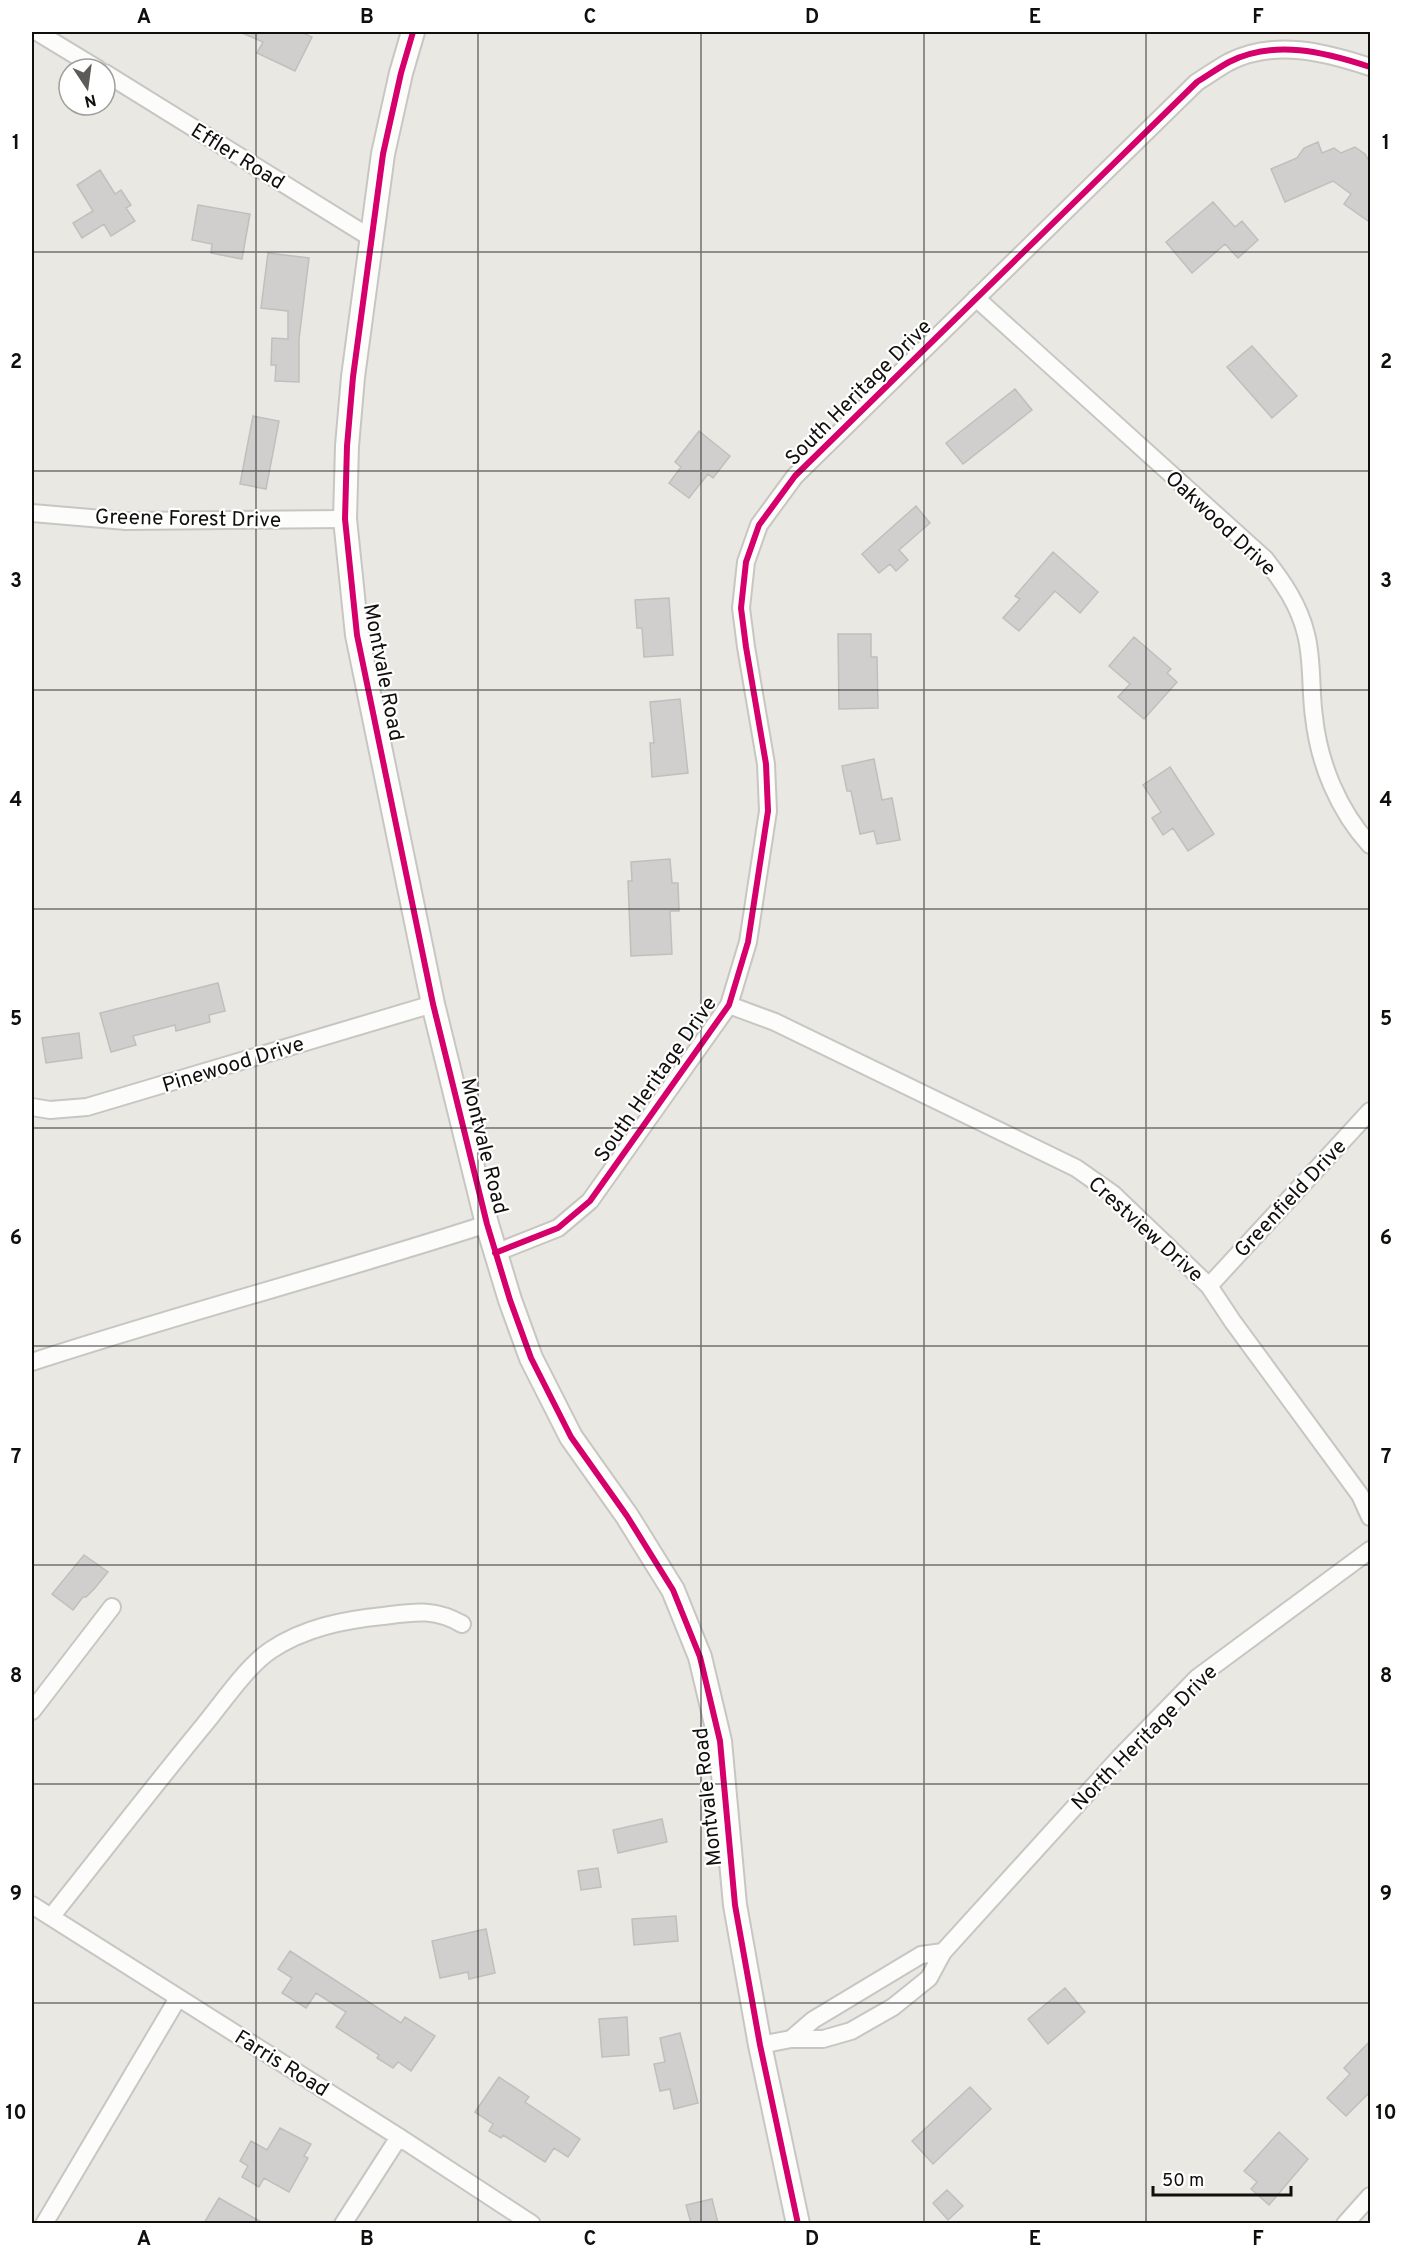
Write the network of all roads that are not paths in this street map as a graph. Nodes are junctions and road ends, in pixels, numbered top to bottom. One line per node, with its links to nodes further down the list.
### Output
1 (37, 32): 3 (street)
2 (413, 32): 6 (main road, Montvale Road)
3 (78, 57)
4 (1371, 67): 7 (street, South Heritage Drive)
5 (117, 81): 6 (street, Effler Road)
6 (371, 238): 9 (main road, Montvale Road)
7 (976, 298): 10 (street, Oakwood Drive); 12 (street, South Heritage Drive)
8 (32, 513): 9 (street, Greene Forest Drive)
9 (345, 519): 11 (main road, Montvale Road)
10 (1371, 845)
11 (433, 1004): 13 (street, Pinewood Drive); 15 (main road, Montvale Road)
12 (729, 1005): 16 (street, South Heritage Drive); 17 (street, Crestview Drive)
13 (32, 1107)
14 (1371, 1111): 17 (street, Greenfield Drive)
15 (487, 1224): 16 (main road, Montvale Road); 18 (street)
16 (495, 1253): 29 (main road, Montvale Road)
17 (1209, 1286): 19 (street, Crestview Drive)
18 (32, 1362)
19 (1371, 1517)
20 (1371, 1550): 26 (street, North Heritage Drive)
21 (112, 1607): 23 (street)
22 (462, 1624): 25 (street)
23 (32, 1711)
24 (32, 1905): 25 (street, Farris Road)
25 (51, 1917): 27 (street, Farris Road)
26 (942, 1952): 28 (street, North Heritage Drive); 28 (street, North Heritage Drive)
27 (178, 1998): 30 (street, Farris Road); 32 (street)
28 (791, 2039): 29 (street, North Heritage Drive)
29 (760, 2045): 35 (main road, Montvale Road)
30 (399, 2137): 33 (street); 34 (street, Farris Road)
31 (1371, 2196): 36 (street)
32 (44, 2223)
33 (343, 2223)
34 (532, 2223)
35 (798, 2223)
36 (1345, 2223)

